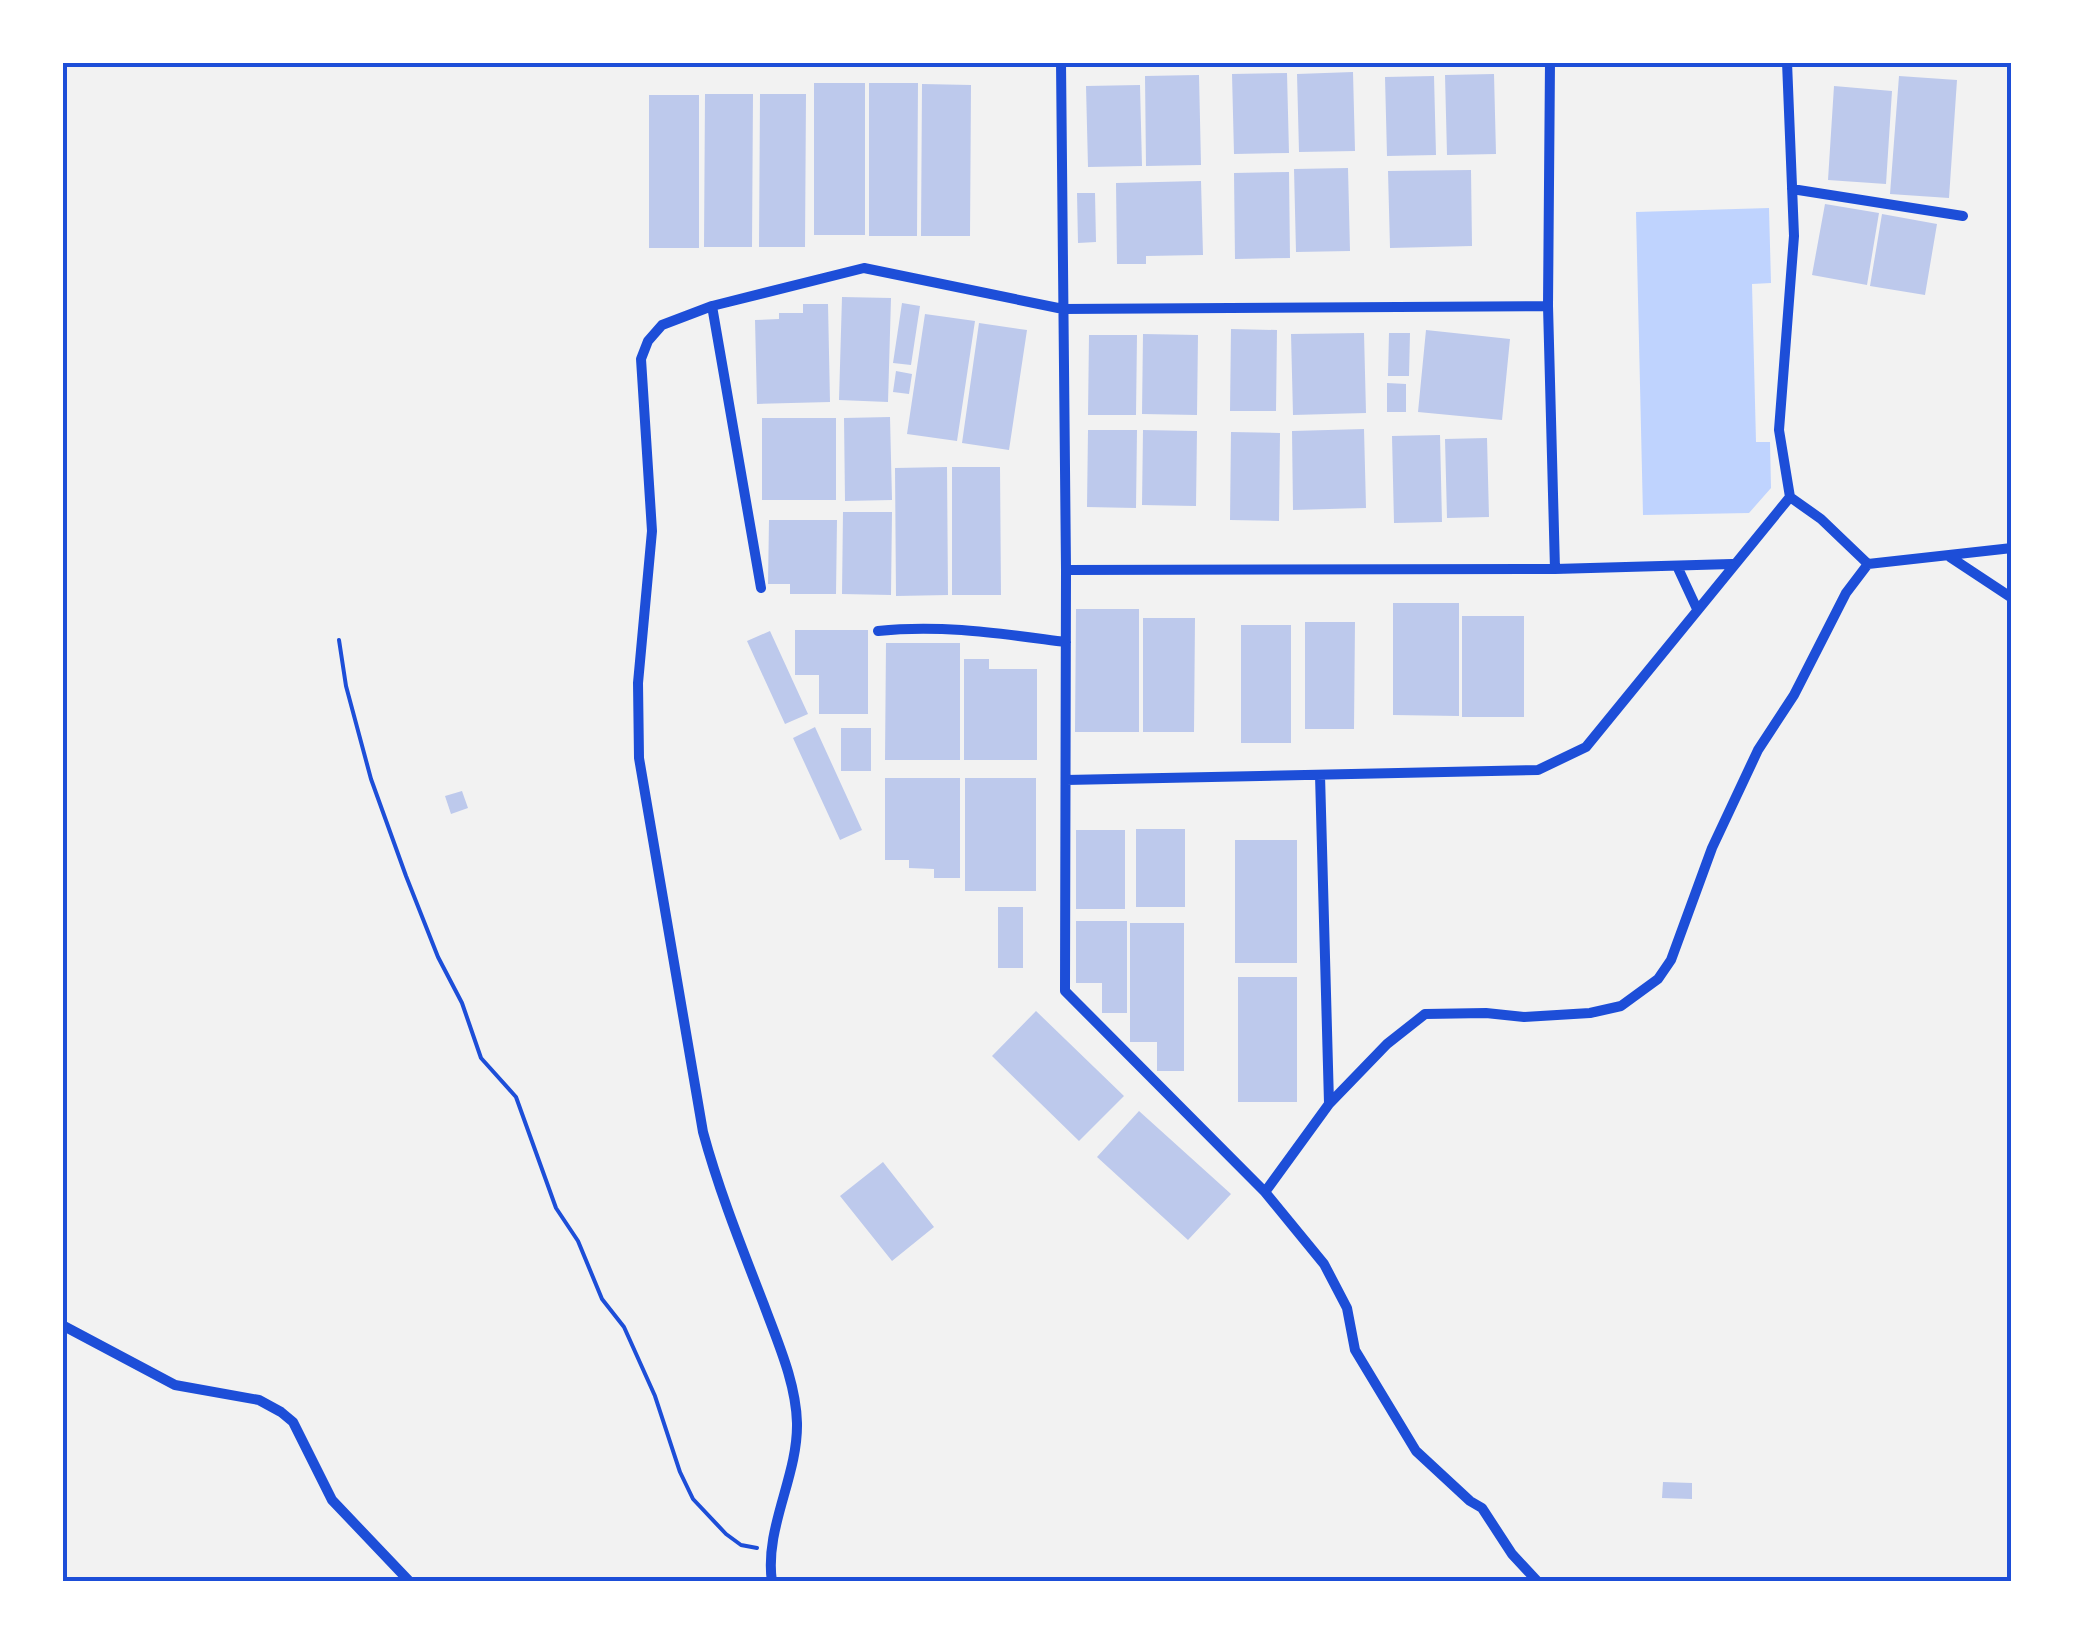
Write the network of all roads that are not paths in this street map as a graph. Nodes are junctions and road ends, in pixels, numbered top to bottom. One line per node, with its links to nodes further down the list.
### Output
1 (1061, 62): 8 (street)
2 (1550, 62): 7 (street)
3 (1787, 62): 4 (street)
4 (1792, 189): 5 (street); 9 (street)
5 (1963, 216)
6 (712, 306): 8 (street); 17 (street); 28 (street)
7 (1548, 306): 8 (street); 15 (street)
8 (1063, 309): 16 (street)
9 (1790, 497): 12 (street); 13 (street)
10 (2012, 548): 11 (street)
11 (1950, 556): 13 (street); 18 (street)
12 (1732, 564): 14 (street); 19 (street)
13 (1868, 564): 24 (street)
14 (1677, 566): 15 (street); 19 (street)
15 (1555, 569): 16 (street)
16 (1066, 570): 21 (street)
17 (761, 588)
18 (2012, 598)
19 (1697, 609): 22 (street)
20 (878, 630): 21 (street)
21 (1066, 642): 23 (street)
22 (1320, 774): 23 (street); 24 (street)
23 (1066, 780): 25 (street)
24 (1330, 1104): 25 (street)
25 (1265, 1192): 29 (street)
26 (62, 1325): 27 (street)
27 (410, 1582)
28 (772, 1582)
29 (1538, 1582)

